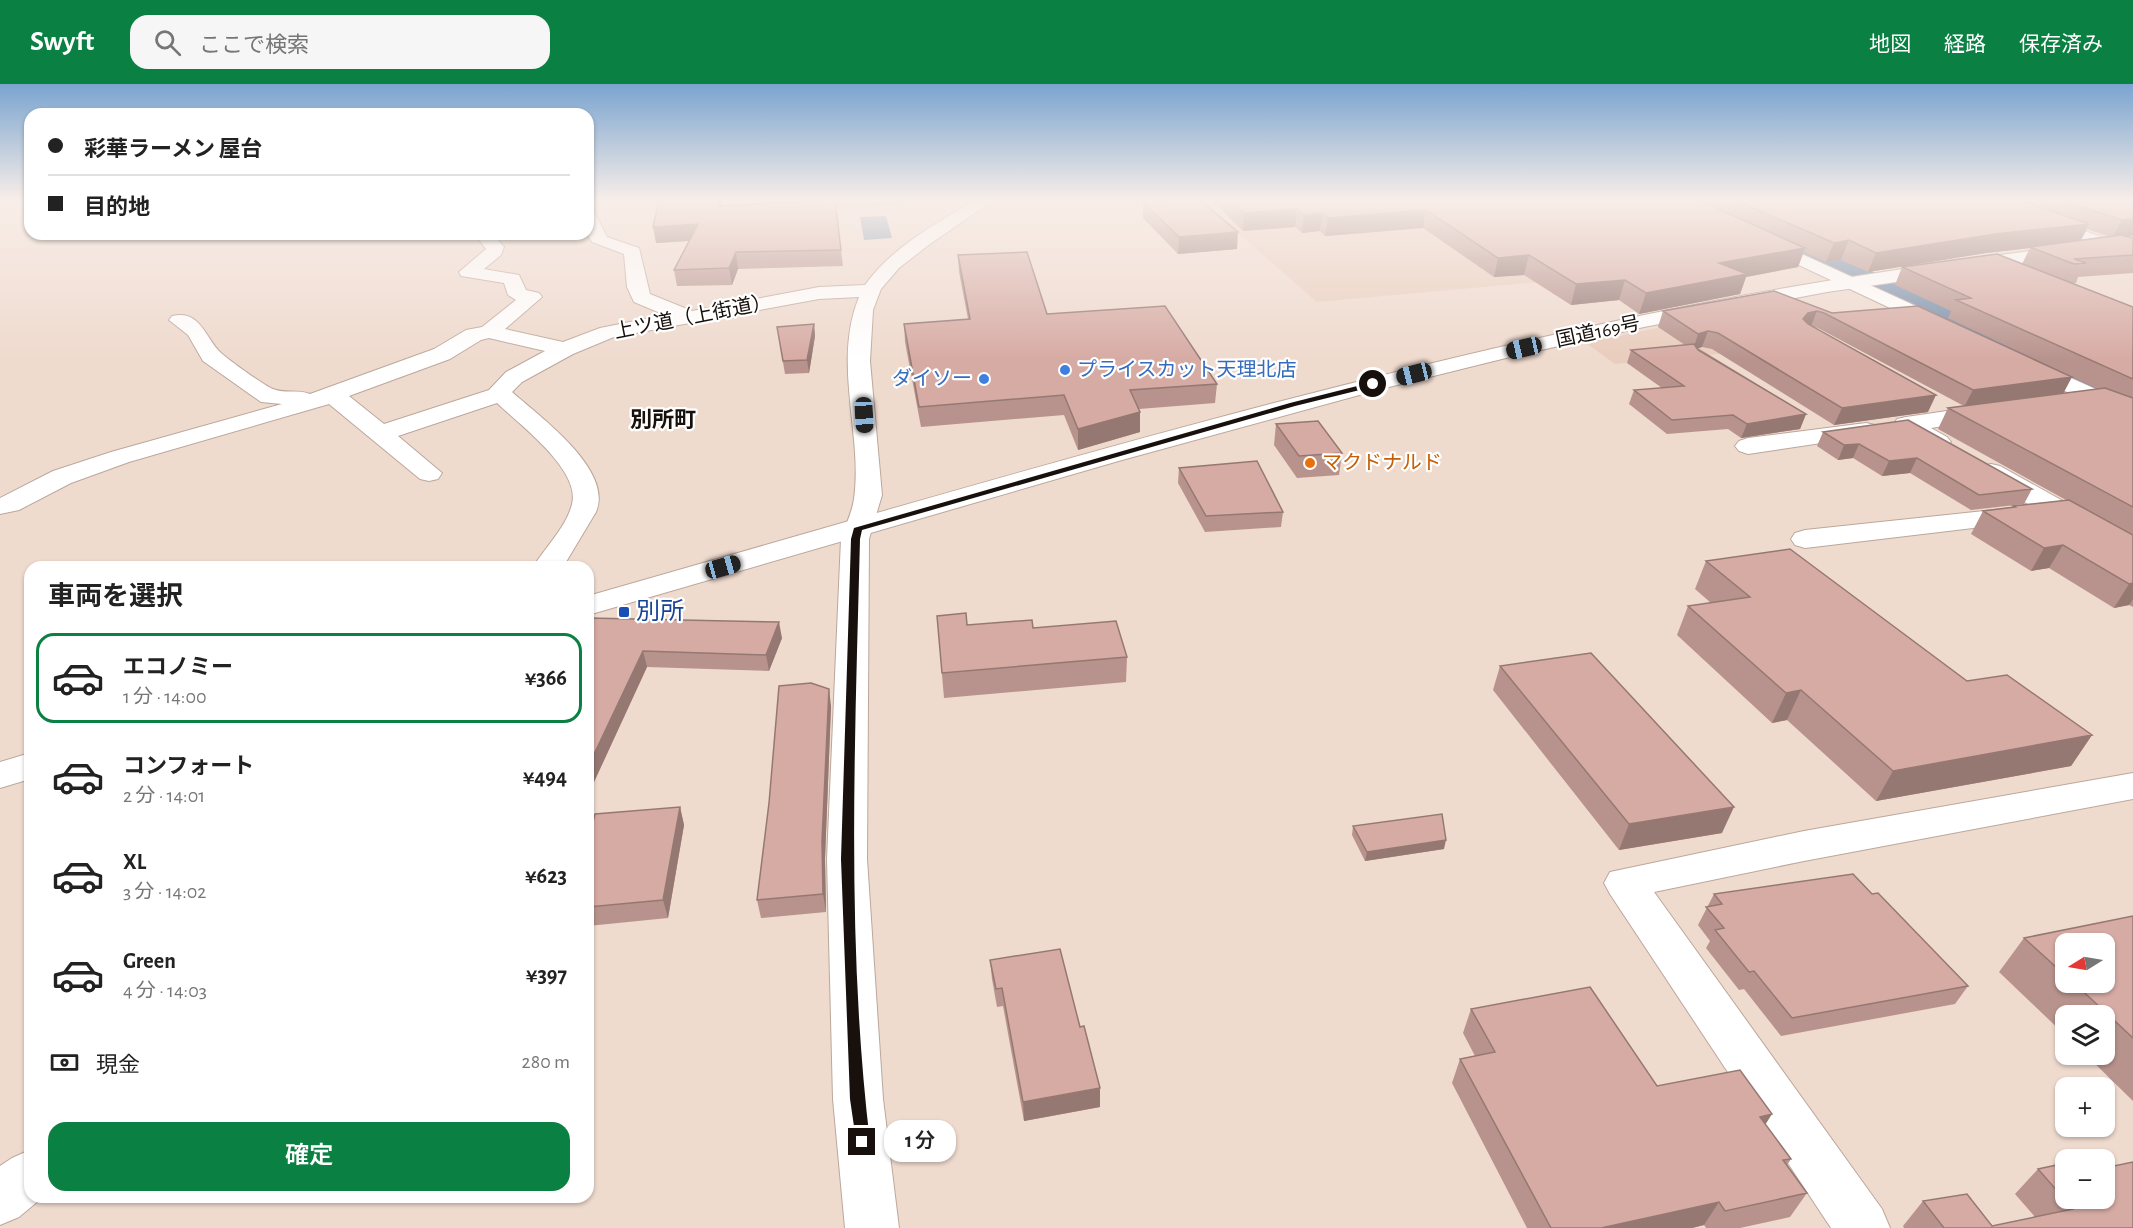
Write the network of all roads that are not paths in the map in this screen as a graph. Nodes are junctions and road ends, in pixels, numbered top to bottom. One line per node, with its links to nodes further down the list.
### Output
1 (492, 253): 12 (main road)
2 (633, 253): 10 (main road)
3 (907, 253): 9 (main road)
4 (1792, 253): 8 (main road)
5 (2049, 253): 6 (main road, 国道169号)
6 (1987, 261): 7 (main road); 8 (main road, 国道169号)
7 (2028, 278)
8 (1857, 281): 13 (main road); 33 (main road, 国道169号)
9 (872, 290): 10 (main road, 上ツ道（上街道）); 33 (main road)
10 (692, 318): 14 (main road, 上ツ道（上街道）)
11 (179, 320): 20 (main road)
12 (489, 332): 14 (main road); 17 (main road)
13 (1958, 333)
14 (565, 349): 16 (main road, 上ツ道（上街道）)
15 (2011, 358): 18 (main road)
16 (501, 394): 27 (main road); 36 (main road)
17 (333, 395): 20 (main road); 27 (main road)
18 (2114, 397): 21 (main road); 23 (main road)
19 (1929, 400): 24 (main road)
20 (309, 403): 31 (main road)
21 (2050, 404)
22 (2014, 408): 24 (main road)
23 (2133, 415)
24 (1959, 416): 26 (main road)
25 (1801, 417): 28 (main road)
26 (1906, 424): 28 (main road); 32 (main road)
27 (380, 433): 30 (main road)
28 (1830, 435): 29 (main road)
29 (1748, 446)
30 (429, 473)
31 (3, 504)
32 (2060, 511): 34 (main road); 35 (main road)
33 (858, 528): 37 (main road, 国道169号); 43 (main road)
34 (1805, 539)
35 (2133, 552)
36 (552, 561)
37 (594, 604)
38 (24, 768): 39 (main road)
39 (0, 775)
40 (2133, 786): 44 (main road)
41 (24, 1180): 42 (main road)
42 (0, 1199)
43 (872, 1228)
44 (1863, 1228)

